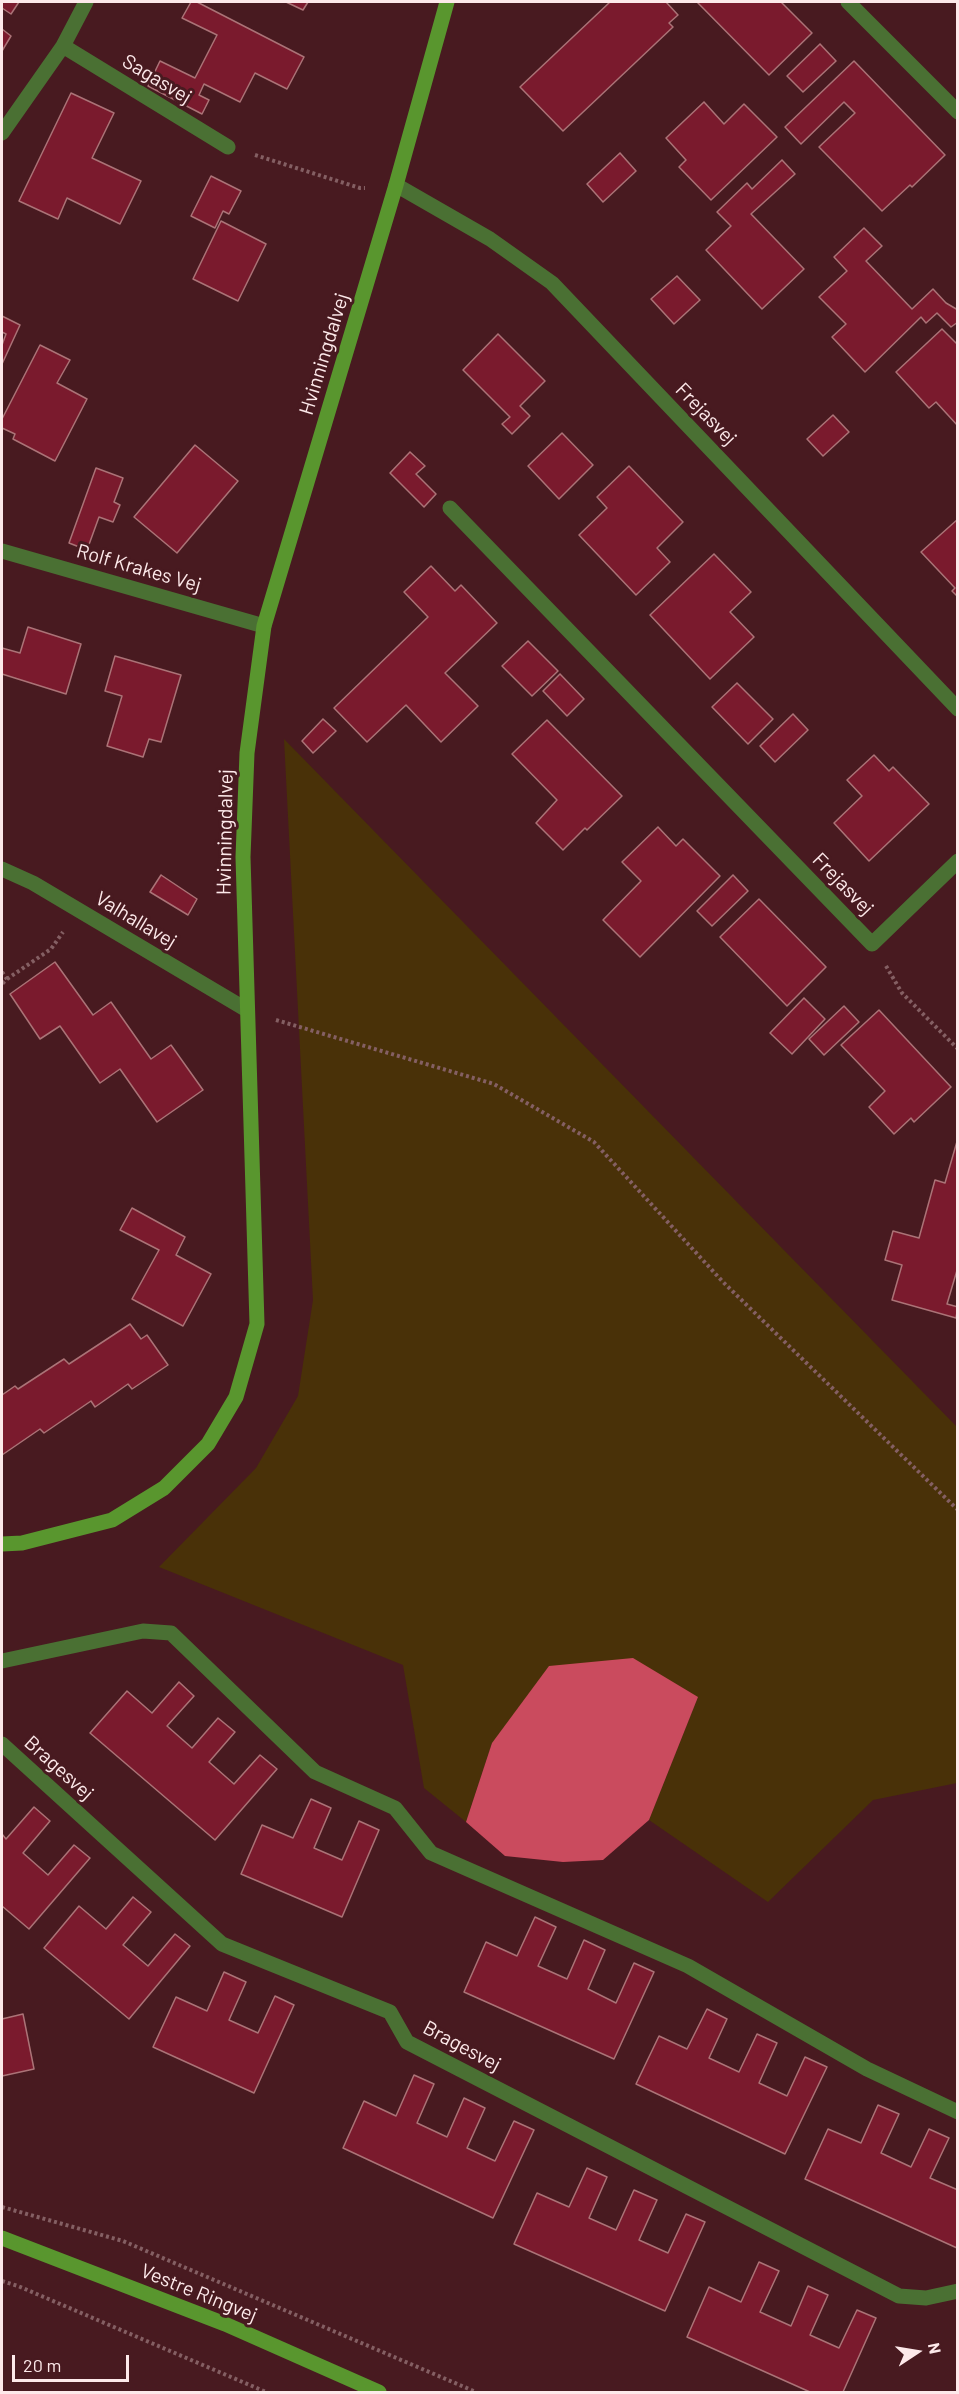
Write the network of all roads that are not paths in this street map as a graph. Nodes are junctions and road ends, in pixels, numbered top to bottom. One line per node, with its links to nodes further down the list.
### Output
1 (86, 2): 4 (street)
2 (447, 2): 8 (street, Hvinningdalvej)
3 (848, 2): 5 (street)
4 (63, 46): 6 (street); 7 (street, Sagasvej)
5 (957, 112)
6 (2, 133)
7 (228, 147)
8 (396, 184): 11 (street, Hvinningdalvej); 12 (street, Frejasvej)
9 (450, 508): 13 (street, Frejasvej)
10 (2, 551): 11 (street, Rolf Krakes Vej)
11 (264, 626): 15 (street, Hvinningdalvej)
12 (957, 709)
13 (957, 861)
14 (2, 869): 15 (street, Valhallavej)
15 (247, 1010): 16 (street, Hvinningdalvej)
16 (2, 1544)
17 (2, 1661): 19 (street)
18 (2, 1744): 21 (street, Bragesvej)
19 (957, 2112)
20 (2, 2238): 22 (street, Vestre Ringvej)
21 (957, 2291)
22 (379, 2392)

